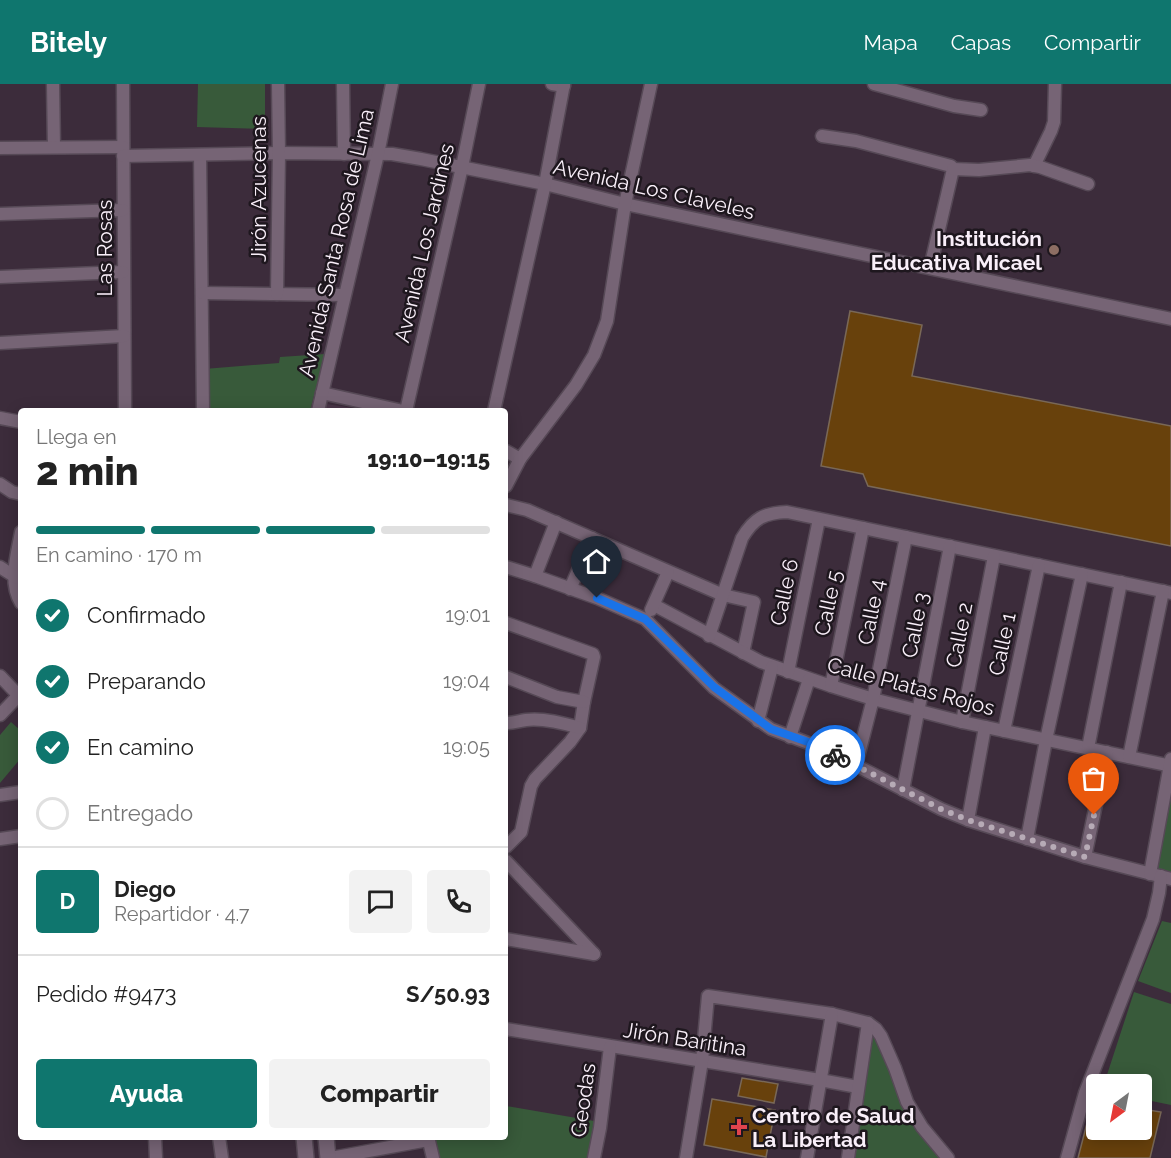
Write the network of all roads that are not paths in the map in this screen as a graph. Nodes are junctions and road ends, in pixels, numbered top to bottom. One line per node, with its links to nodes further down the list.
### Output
1 (53, 84): 13 (street)
2 (123, 84): 15 (street, Las Rosas)
3 (278, 84): 16 (street, Jirón Azucenas)
4 (343, 84): 17 (street)
5 (392, 84): 18 (street, Avenida Santa Rosa de Lima)
6 (479, 84): 21 (street, Avenida Los Jardines)
7 (651, 84): 25 (street)
8 (874, 84): 11 (street)
9 (1055, 84): 20 (street)
10 (560, 85): 23 (street)
11 (981, 110)
12 (822, 136): 22 (street)
13 (54, 147): 14 (street, Avenida Los Claveles); 15 (street, Avenida Los Claveles)
14 (0, 148)
15 (123, 151): 19 (street, Avenida Los Claveles); 26 (street, Las Rosas)
16 (279, 153): 17 (street, Avenida Los Claveles); 19 (street, Avenida Los Claveles); 32 (street, Jirón Azucenas)
17 (344, 154): 18 (street, Avenida Los Claveles)
18 (378, 154): 21 (street, Avenida Los Claveles); 33 (street, Avenida Santa Rosa de Lima)
19 (200, 155): 31 (street)
20 (1034, 166): 22 (street); 24 (street)
21 (462, 167): 23 (street, Avenida Los Claveles); 42 (street, Avenida Los Jardines)
22 (953, 169): 28 (street)
23 (545, 184): 25 (street, Avenida Los Claveles); 43 (street)
24 (1088, 184)
25 (625, 204): 28 (street, Avenida Los Claveles); 47 (street)
26 (123, 210): 27 (street); 29 (street, Las Rosas)
27 (0, 214)
28 (930, 268): 34 (street, Avenida Los Claveles)
29 (123, 272): 30 (street); 35 (street, Las Rosas)
30 (0, 277)
31 (202, 293): 32 (street); 39 (street)
32 (277, 294): 33 (street)
33 (344, 295): 37 (street, Avenida Santa Rosa de Lima)
34 (1171, 319)
35 (124, 336): 36 (street); 38 (street, Las Rosas)
36 (0, 343)
37 (322, 393): 40 (street, Avenida Santa Rosa de Lima); 41 (street)
38 (125, 408)
39 (203, 408)
40 (319, 408)
41 (390, 408)
42 (405, 408)
43 (495, 408)
44 (0, 418): 45 (street)
45 (18, 421)
46 (508, 452): 47 (street)
47 (520, 459): 48 (street)
48 (508, 482)
49 (0, 484): 50 (street)
50 (18, 493)
51 (508, 506): 53 (street)
52 (819, 519): 54 (street); 69 (street); 77 (street, Calle 6)
53 (556, 522): 56 (street); 64 (street)
54 (863, 528): 55 (street); 81 (street, Calle 5)
55 (906, 537): 57 (street); 84 (street, Calle 4)
56 (592, 538): 62 (street); 67 (street)
57 (950, 546): 58 (street); 86 (street, Calle 3)
58 (994, 556): 59 (street); 89 (street, Calle 2)
59 (1039, 565): 63 (street); 93 (street, Calle 1)
60 (508, 568): 64 (street)
61 (1, 569): 65 (street)
62 (668, 572): 69 (street); 71 (street)
63 (1082, 574): 66 (street); 95 (street)
64 (535, 576): 67 (street)
65 (17, 578): 70 (street)
66 (1120, 582): 68 (street); 96 (street)
67 (570, 588): 72 (street)
68 (1167, 592): 98 (street)
69 (723, 595): 74 (street); 75 (street)
70 (18, 598)
71 (654, 605): 72 (street); 74 (street, Calle Platas Rojos)
72 (645, 619): 88 (street)
73 (508, 624): 85 (street)
74 (709, 636): 75 (street, Calle Platas Rojos)
75 (743, 653): 76 (street, Calle Platas Rojos)
76 (772, 667): 77 (street, Calle Platas Rojos); 88 (street)
77 (788, 672): 80 (street, Calle Platas Rojos)
78 (0, 676): 82 (street)
79 (508, 677): 85 (street)
80 (809, 679): 81 (street, Calle Platas Rojos); 94 (street)
81 (831, 686): 84 (street, Calle Platas Rojos)
82 (18, 695)
83 (18, 699): 87 (street)
84 (873, 699): 86 (street, Calle Platas Rojos); 100 (street, Calle 4)
85 (584, 702): 92 (street)
86 (917, 711): 89 (street, Calle Platas Rojos); 101 (street, Calle 3)
87 (0, 715)
88 (758, 721): 94 (street)
89 (962, 722): 91 (street, Calle Platas Rojos)
90 (508, 723): 92 (street)
91 (985, 727): 93 (street, Calle Platas Rojos); 104 (street)
92 (580, 728): 108 (street)
93 (1004, 731): 95 (street, Calle Platas Rojos)
94 (790, 737): 100 (street)
95 (1046, 740): 96 (street, Calle Platas Rojos); 107 (street)
96 (1088, 748): 97 (street, Calle Platas Rojos)
97 (1107, 752): 98 (street, Calle Platas Rojos); 109 (street)
98 (1129, 757): 99 (street, Calle Platas Rojos)
99 (1171, 763): 111 (street)
100 (856, 765): 101 (street)
101 (903, 790): 104 (street)
102 (18, 792): 103 (street)
103 (0, 795)
104 (968, 820): 107 (street)
105 (18, 836): 106 (street)
106 (0, 839)
107 (1027, 839): 109 (street)
108 (508, 845)
109 (1085, 857): 111 (street)
110 (508, 863): 112 (street)
111 (1160, 876): 136 (street)
112 (508, 939)
113 (832, 1014): 114 (street); 117 (street); 118 (street)
114 (868, 1023): 119 (street); 135 (street)
115 (508, 1029): 116 (street, Jirón Baritina)
116 (610, 1047): 117 (street, Jirón Baritina); 131 (street, Geodas)
117 (702, 1061): 118 (street, Jirón Baritina); 132 (street)
118 (820, 1080): 119 (street, Jirón Baritina); 133 (street)
119 (858, 1087): 134 (street)
120 (155, 1140): 126 (street)
121 (219, 1140): 127 (street)
122 (304, 1140): 128 (street)
123 (327, 1140): 129 (street)
124 (418, 1140): 129 (street)
125 (428, 1140): 130 (street)
126 (156, 1158)
127 (222, 1158)
128 (306, 1158)
129 (330, 1158)
130 (433, 1158)
131 (594, 1158)
132 (686, 1158)
133 (807, 1158)
134 (848, 1158)
135 (948, 1158)
136 (1067, 1158)

